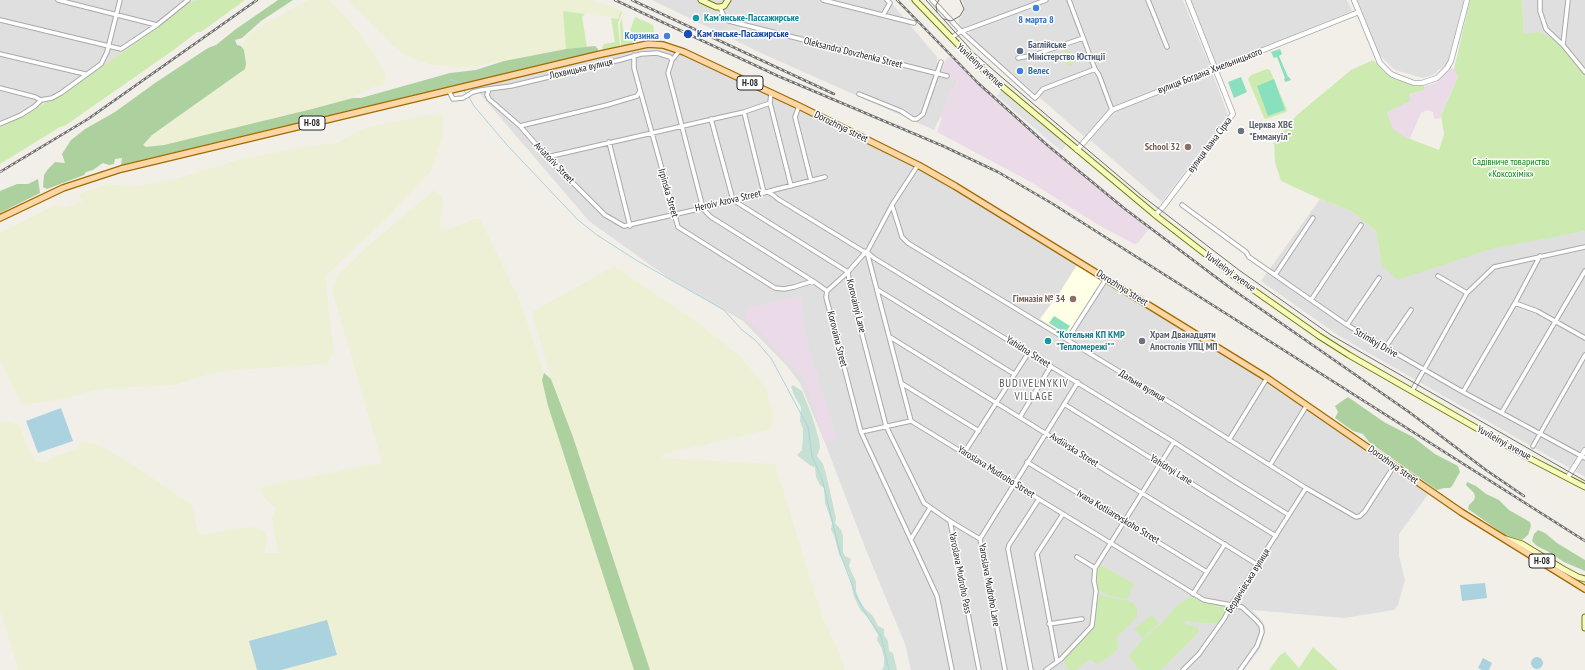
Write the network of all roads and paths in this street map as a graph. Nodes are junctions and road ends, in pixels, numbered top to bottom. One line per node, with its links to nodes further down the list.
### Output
1 (58, 0): 20 (street)
2 (120, 0): 20 (street)
3 (188, 0): 24 (street)
4 (701, 0): 18 (main road)
5 (728, 0): 18 (main road)
6 (822, 0): 21 (street)
7 (887, 0): 21 (street)
8 (916, 0): 26 (main road, Yuvileinyi avenue)
9 (932, 0): 25 (street)
10 (1046, 0): 25 (street)
11 (1069, 0): 27 (street)
12 (1148, 0): 30 (street)
13 (1188, 0): 37 (street, вулиця Івана Сірка)
14 (1354, 0): 19 (street)
15 (1467, 0): 19 (street)
16 (1540, 0): 28 (street)
17 (1568, 0): 28 (street)
18 (720, 7): 41 (street, Oleksandra Dovzhenka Street)
19 (1359, 12): 37 (street, вулиця Богдана Хмельницького)
20 (116, 14): 24 (street); 29 (street)
21 (883, 15): 23 (street)
22 (0, 20): 29 (street)
23 (914, 23)
24 (157, 25): 29 (street)
25 (962, 32): 26 (street); 38 (street)
26 (951, 38): 62 (main road, Yuvileinyi avenue)
27 (1083, 38): 34 (street); 38 (street)
28 (1563, 45): 39 (street)
29 (108, 46): 40 (street)
30 (1166, 47)
31 (680, 50): 35 (street); 46 (main road, Dorozhnya street / Н-08); 47 (main road, Dorozhnya street / Н-08)
32 (0, 54): 40 (street)
33 (634, 55): 35 (street, Лохвицька вулиця); 44 (street, Лохвицька вулиця); 45 (street, Irpinska Street)
34 (1018, 58)
35 (672, 60): 59 (street)
36 (941, 62): 41 (street)
37 (1216, 68): 54 (street, вулиця Богдана Хмельницького); 74 (street, вулиця Івана Сірка)
38 (1094, 69): 54 (street)
39 (1585, 72)
40 (85, 74): 51 (street)
41 (936, 74): 42 (street, Oleksandra Dovzhenka Street); 48 (street)
42 (947, 76)
43 (0, 88): 51 (street)
44 (489, 89): 46 (street, Лохвицька вулиця); 58 (street, Aviatoriv Street)
45 (640, 90): 49 (street); 50 (street, Irpinska Street)
46 (449, 91): 75 (main road, Н-08)
47 (771, 93): 52 (street); 53 (main road, Dorozhnya street / Н-08)
48 (859, 94)
49 (637, 96): 50 (street); 58 (street)
50 (642, 98): 60 (street, Irpinska Street)
51 (41, 100): 57 (street)
52 (770, 103): 55 (street); 67 (street)
53 (799, 106): 64 (main road, Dorozhnya street / Н-08); 66 (street)
54 (1112, 110): 62 (street, вулиця Богдана Хмельницького)
55 (744, 112): 56 (street); 68 (street)
56 (711, 119): 59 (street); 69 (street)
57 (0, 124)
58 (520, 126): 63 (street, Aviatoriv Street)
59 (682, 126): 60 (street); 72 (street)
60 (651, 133): 61 (street); 73 (street, Irpinska Street)
61 (609, 142): 63 (street); 78 (street)
62 (1077, 150): 74 (main road, Yuvileinyi avenue)
63 (547, 157): 78 (street, Aviatoriv Street)
64 (918, 165): 70 (street); 87 (main road, Dorozhnya street / Н-08)
65 (826, 177): 66 (street, Heroiv Azova Street)
66 (811, 181): 67 (street, Heroiv Azova Street)
67 (791, 186): 68 (street, Heroiv Azova Street)
68 (766, 192): 69 (street, Heroiv Azova Street); 80 (street, Yahidna Street)
69 (733, 200): 72 (street, Heroiv Azova Street); 83 (street, Korovainyi Lane)
70 (892, 204): 80 (street); 99 (street, Дальня вулиця)
71 (1182, 205): 84 (street, Strimkyj Drive)
72 (703, 208): 73 (street, Heroiv Azova Street); 88 (street)
73 (674, 214): 78 (street, Heroiv Azova Street); 88 (street, Irpinska Street)
74 (1155, 215): 109 (main road, Yuvileinyi avenue)
75 (0, 218)
76 (1313, 218): 84 (street)
77 (1361, 225): 92 (street)
78 (630, 226)
79 (1585, 247): 81 (street)
80 (867, 252): 83 (street); 89 (street); 101 (street, Yahidna Street)
81 (1540, 256): 91 (street); 93 (street)
82 (1585, 271): 95 (street)
83 (848, 272): 90 (street); 117 (street, Korovainyi Lane)
84 (1275, 275): 92 (street, Strimkyj Drive)
85 (1438, 276): 91 (street)
86 (1378, 278): 96 (street)
87 (1106, 279): 99 (street); 106 (main road, Dorozhnya street / Н-08)
88 (813, 281): 90 (street)
89 (878, 290): 97 (street); 105 (street)
90 (827, 291): 119 (street, Korovaina Street)
91 (1467, 293): 104 (street)
92 (1310, 300): 96 (street, Strimkyj Drive)
93 (1515, 303): 95 (street); 110 (street)
94 (1411, 310): 100 (street)
95 (1555, 321): 98 (street); 114 (street)
96 (1347, 325): 100 (street, Strimkyj Drive)
97 (890, 337): 108 (street); 111 (street, Avdiivska Street)
98 (1585, 338)
99 (1067, 340): 122 (street, Дальня вулиця)
100 (1385, 348): 104 (street, Strimkyj Drive)
101 (1028, 352): 103 (street, Yahidna Street); 105 (street)
102 (1585, 355): 121 (street)
103 (1052, 366): 107 (street, Yahidna Street); 115 (street)
104 (1424, 370): 109 (street); 110 (street, Strimkyj Drive)
105 (1014, 374): 111 (street)
106 (1267, 378): 113 (main road, Dorozhnya street / Н-08); 122 (street)
107 (1078, 382): 112 (street, Yaroslava Mudroho Lane); 123 (street, Yahidna Street)
108 (901, 383): 116 (street); 118 (street)
109 (1412, 391): 132 (main road, Yuvileinyi avenue)
110 (1463, 392): 114 (street, Strimkyj Drive)
111 (996, 402): 115 (street, Avdiivska Street); 118 (street)
112 (1064, 404): 120 (street, Yaroslava Mudroho Lane); 129 (street, Yahidnyi Lane)
113 (1307, 404): 130 (street); 131 (main road, Dorozhnya street / Н-08)
114 (1502, 412): 121 (street, Strimkyj Drive)
115 (1020, 417): 120 (street, Avdiivska Street)
116 (911, 420): 117 (street); 126 (street, Yaroslava Mudroho Street)
117 (886, 426): 119 (street); 138 (street, Yaroslava Mudroho Pass)
118 (978, 430): 126 (street)
119 (861, 432): 145 (street, Korovaina Street)
120 (1046, 433): 128 (street, Yaroslava Mudroho Lane); 136 (street, Avdiivska Street)
121 (1540, 434): 124 (street); 127 (street, Strimkyj Drive)
122 (1229, 440): 130 (street, Дальня вулиця)
123 (1174, 442): 129 (street); 140 (street, Yahidna Street)
124 (1533, 446)
125 (1585, 450): 127 (street)
126 (964, 453): 133 (street, Yaroslava Mudroho Street)
127 (1583, 457): 132 (street)
128 (1027, 462): 133 (street, Yaroslava Mudroho Lane); 142 (street, Ivana Kotliarevskoho Street)
129 (1161, 464): 136 (street); 143 (street, Yahidnyi Lane)
130 (1270, 465): 135 (street, Дальня вулиця)
131 (1394, 466): 135 (street, Дальня вулиця); 144 (main road, Dorozhnya street / Н-08)
132 (1568, 477): 134 (main road, Yuvileinyi avenue)
133 (1014, 484): 137 (street, Yaroslava Mudroho Street); 146 (street, Yaroslava Mudroho Lane)
134 (1585, 487)
135 (1306, 488): 140 (street, Бердичівська вулиця)
136 (1142, 493): 142 (street); 148 (street, Avdiivska Street)
137 (1039, 499): 139 (street, Yaroslava Mudroho Street); 165 (street)
138 (930, 508): 141 (street, Yaroslava Mudroho Pass); 145 (street)
139 (1063, 514): 147 (street, Yaroslava Mudroho Street); 159 (street)
140 (1289, 514): 143 (street, Бердичівська вулиця)
141 (950, 521): 146 (street); 163 (street, Yaroslava Mudroho Pass)
142 (1124, 521): 147 (street); 152 (street, Ivana Kotliarevskoho Street)
143 (1276, 536): 150 (street, Бердичівська вулиця)
144 (1501, 537): 153 (main road); 154 (main road, Dorozhnya street / Н-08)
145 (911, 539): 162 (street, Korovaina Street)
146 (980, 539): 164 (street, Yaroslava Mudroho Lane)
147 (1110, 543): 151 (street); 155 (street, Yaroslava Mudroho Street)
148 (1225, 544): 150 (street, Avdiivska Street); 152 (street)
149 (1077, 557): 151 (street)
150 (1258, 565): 156 (street, Бердичівська вулиця)
151 (1095, 568): 161 (street)
152 (1208, 572): 155 (street)
153 (1585, 579)
154 (1585, 589)
155 (1192, 594): 156 (street, Yaroslava Mudroho Street)
156 (1232, 604): 167 (street, Бердичівська вулиця); 168 (street, Yaroslava Mudroho Street)
157 (1585, 617): 160 (main road)
158 (1082, 619): 159 (street)
159 (1049, 624): 161 (street)
160 (1585, 628)
161 (1057, 661): 166 (street)
162 (952, 670)
163 (979, 670)
164 (1005, 670)
165 (1031, 670)
166 (1046, 670)
167 (1183, 670)
168 (1240, 670)

